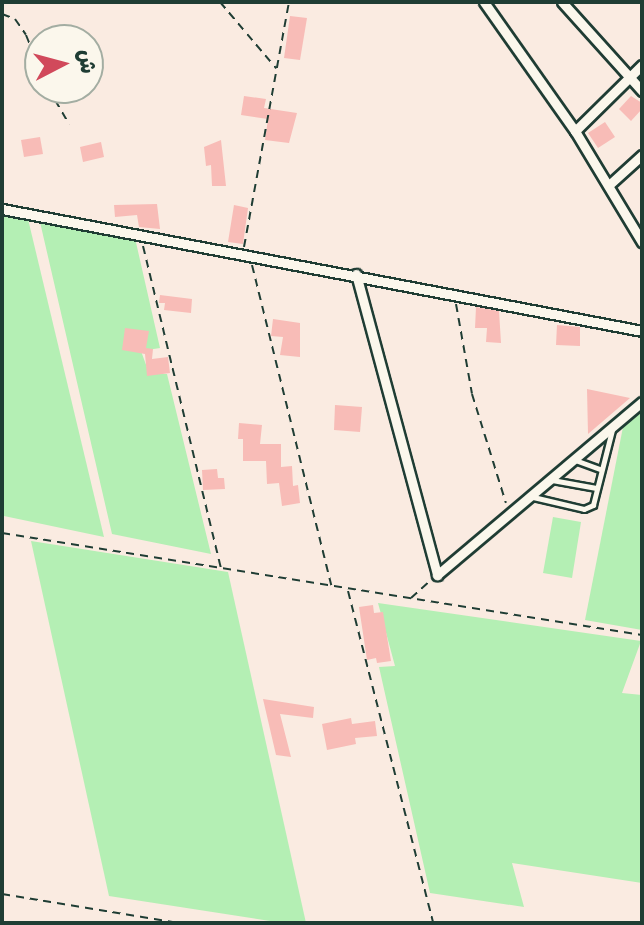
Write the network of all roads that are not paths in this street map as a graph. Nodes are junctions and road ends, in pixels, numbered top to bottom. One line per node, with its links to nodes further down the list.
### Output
1 (484, 2): 6 (street)
2 (562, 2): 4 (street)
3 (642, 65): 4 (street)
4 (629, 76): 5 (street); 6 (street)
5 (642, 91)
6 (575, 131): 8 (street)
7 (642, 155): 8 (street)
8 (610, 184): 10 (street)
9 (2, 209): 11 (street)
10 (642, 242)
11 (356, 274): 12 (street); 19 (street)
12 (642, 331)
13 (642, 402): 14 (street)
14 (613, 429): 15 (street); 16 (lane)
15 (575, 460): 16 (lane); 17 (street)
16 (600, 469): 18 (lane)
17 (552, 480): 18 (lane); 19 (street)
18 (596, 488): 19 (lane)
19 (533, 497)

